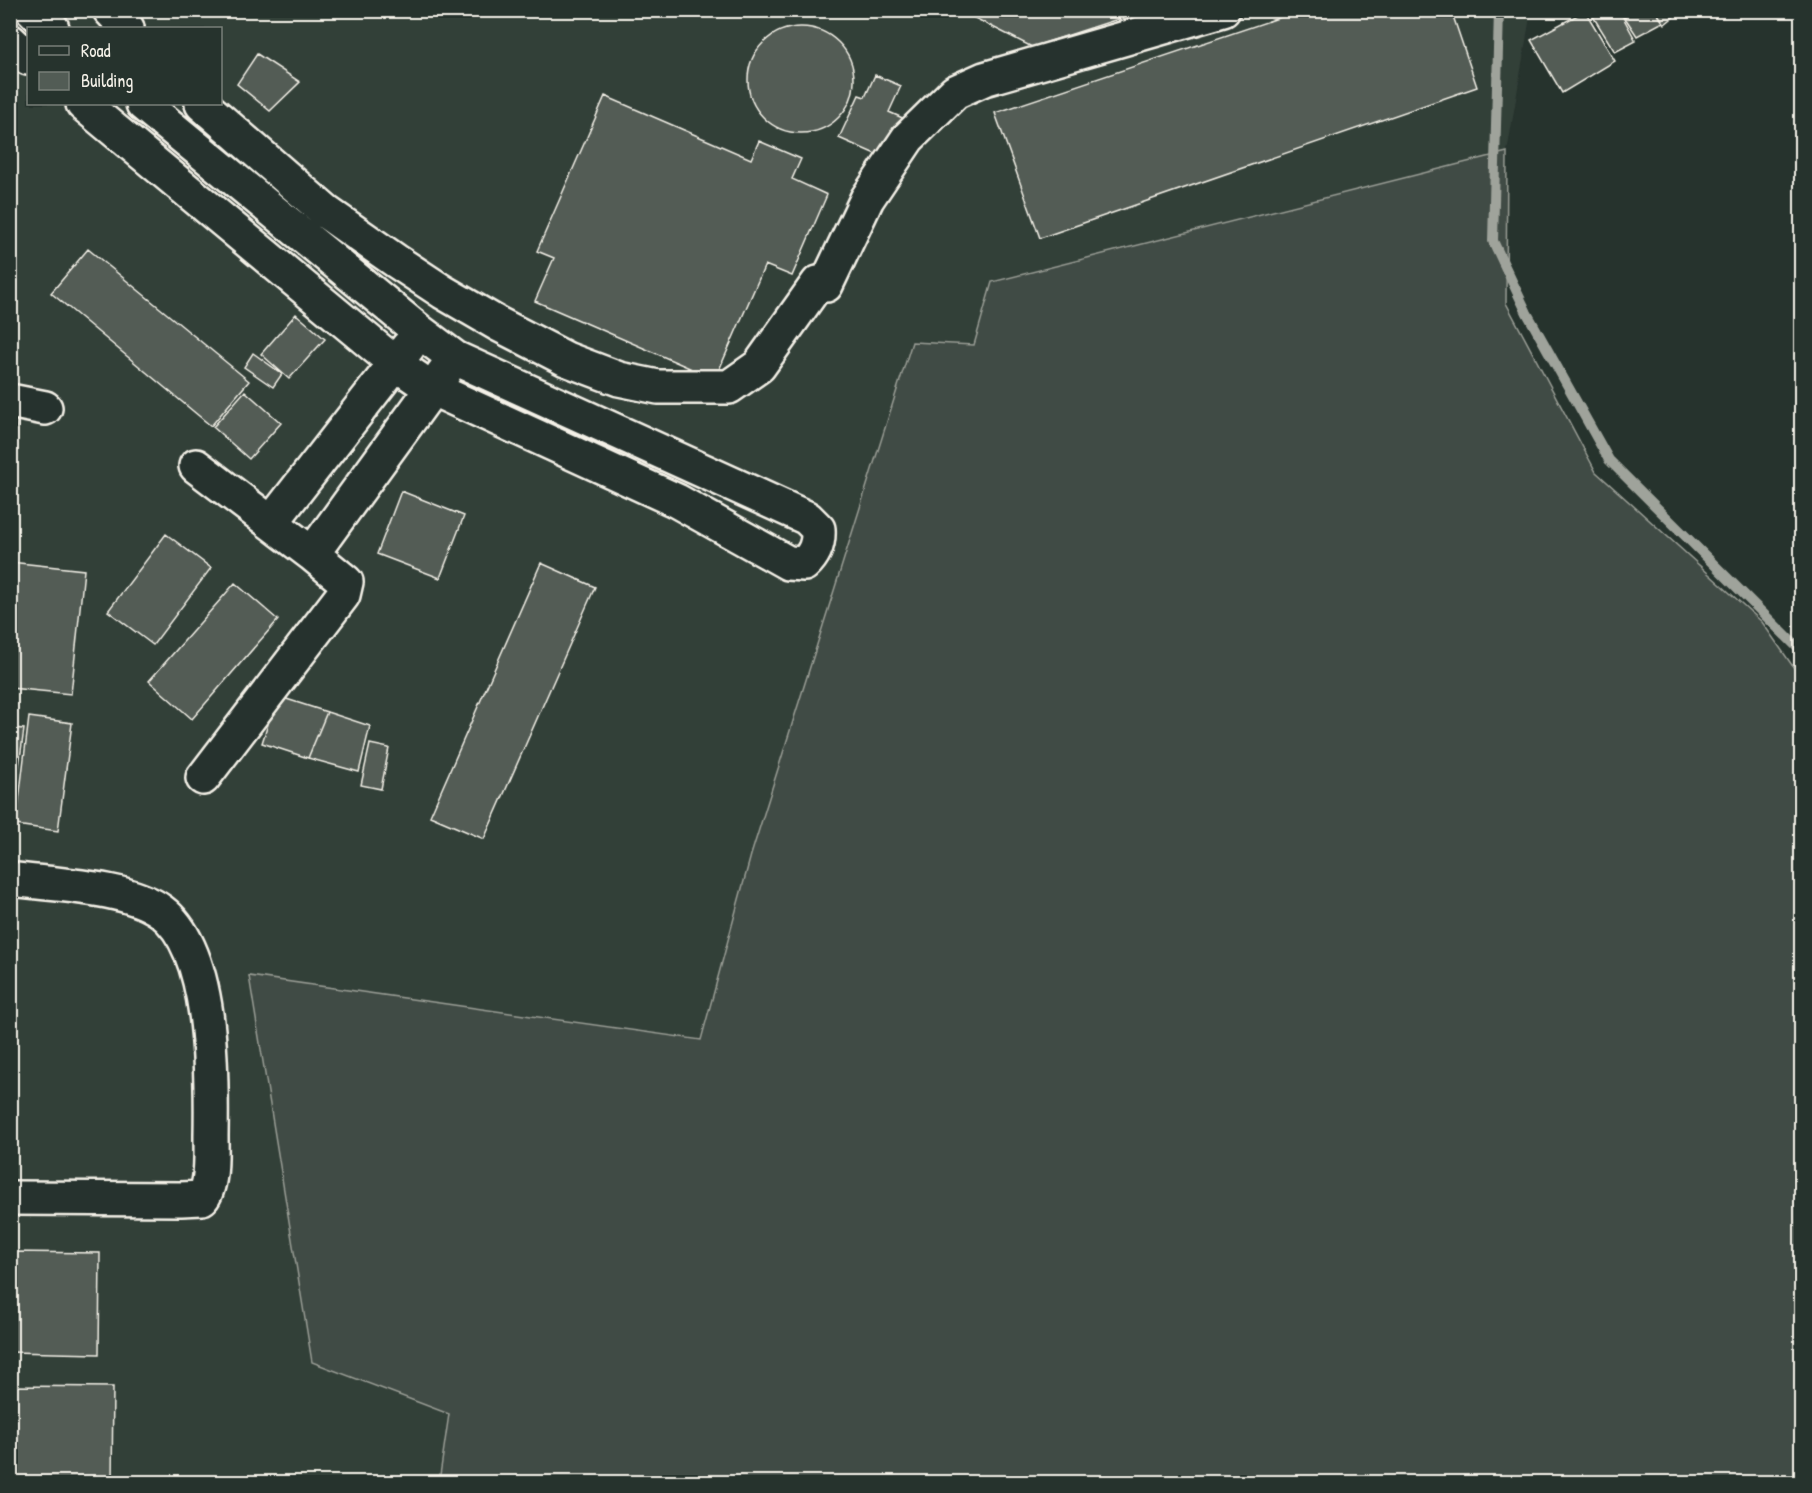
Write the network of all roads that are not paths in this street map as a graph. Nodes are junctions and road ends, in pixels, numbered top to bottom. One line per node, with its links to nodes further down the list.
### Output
1 (33, 10): 4 (lane)
2 (110, 10): 5 (lane)
3 (1223, 10): 10 (lane)
4 (51, 27)
5 (126, 27)
6 (10, 41): 7 (lane)
7 (27, 57)
8 (84, 105): 13 (lane)
9 (144, 105): 11 (lane)
10 (203, 105)
11 (419, 331): 12 (lane); 13 (lane)
12 (455, 358): 14 (lane); 14 (lane)
13 (396, 364): 14 (lane); 18 (lane)
14 (431, 388): 19 (lane)
15 (10, 401): 16 (lane)
16 (45, 408)
17 (196, 466): 18 (lane)
18 (271, 523): 19 (lane)
19 (312, 554): 20 (lane)
20 (203, 778)
21 (10, 879): 22 (lane)
22 (10, 1198)

